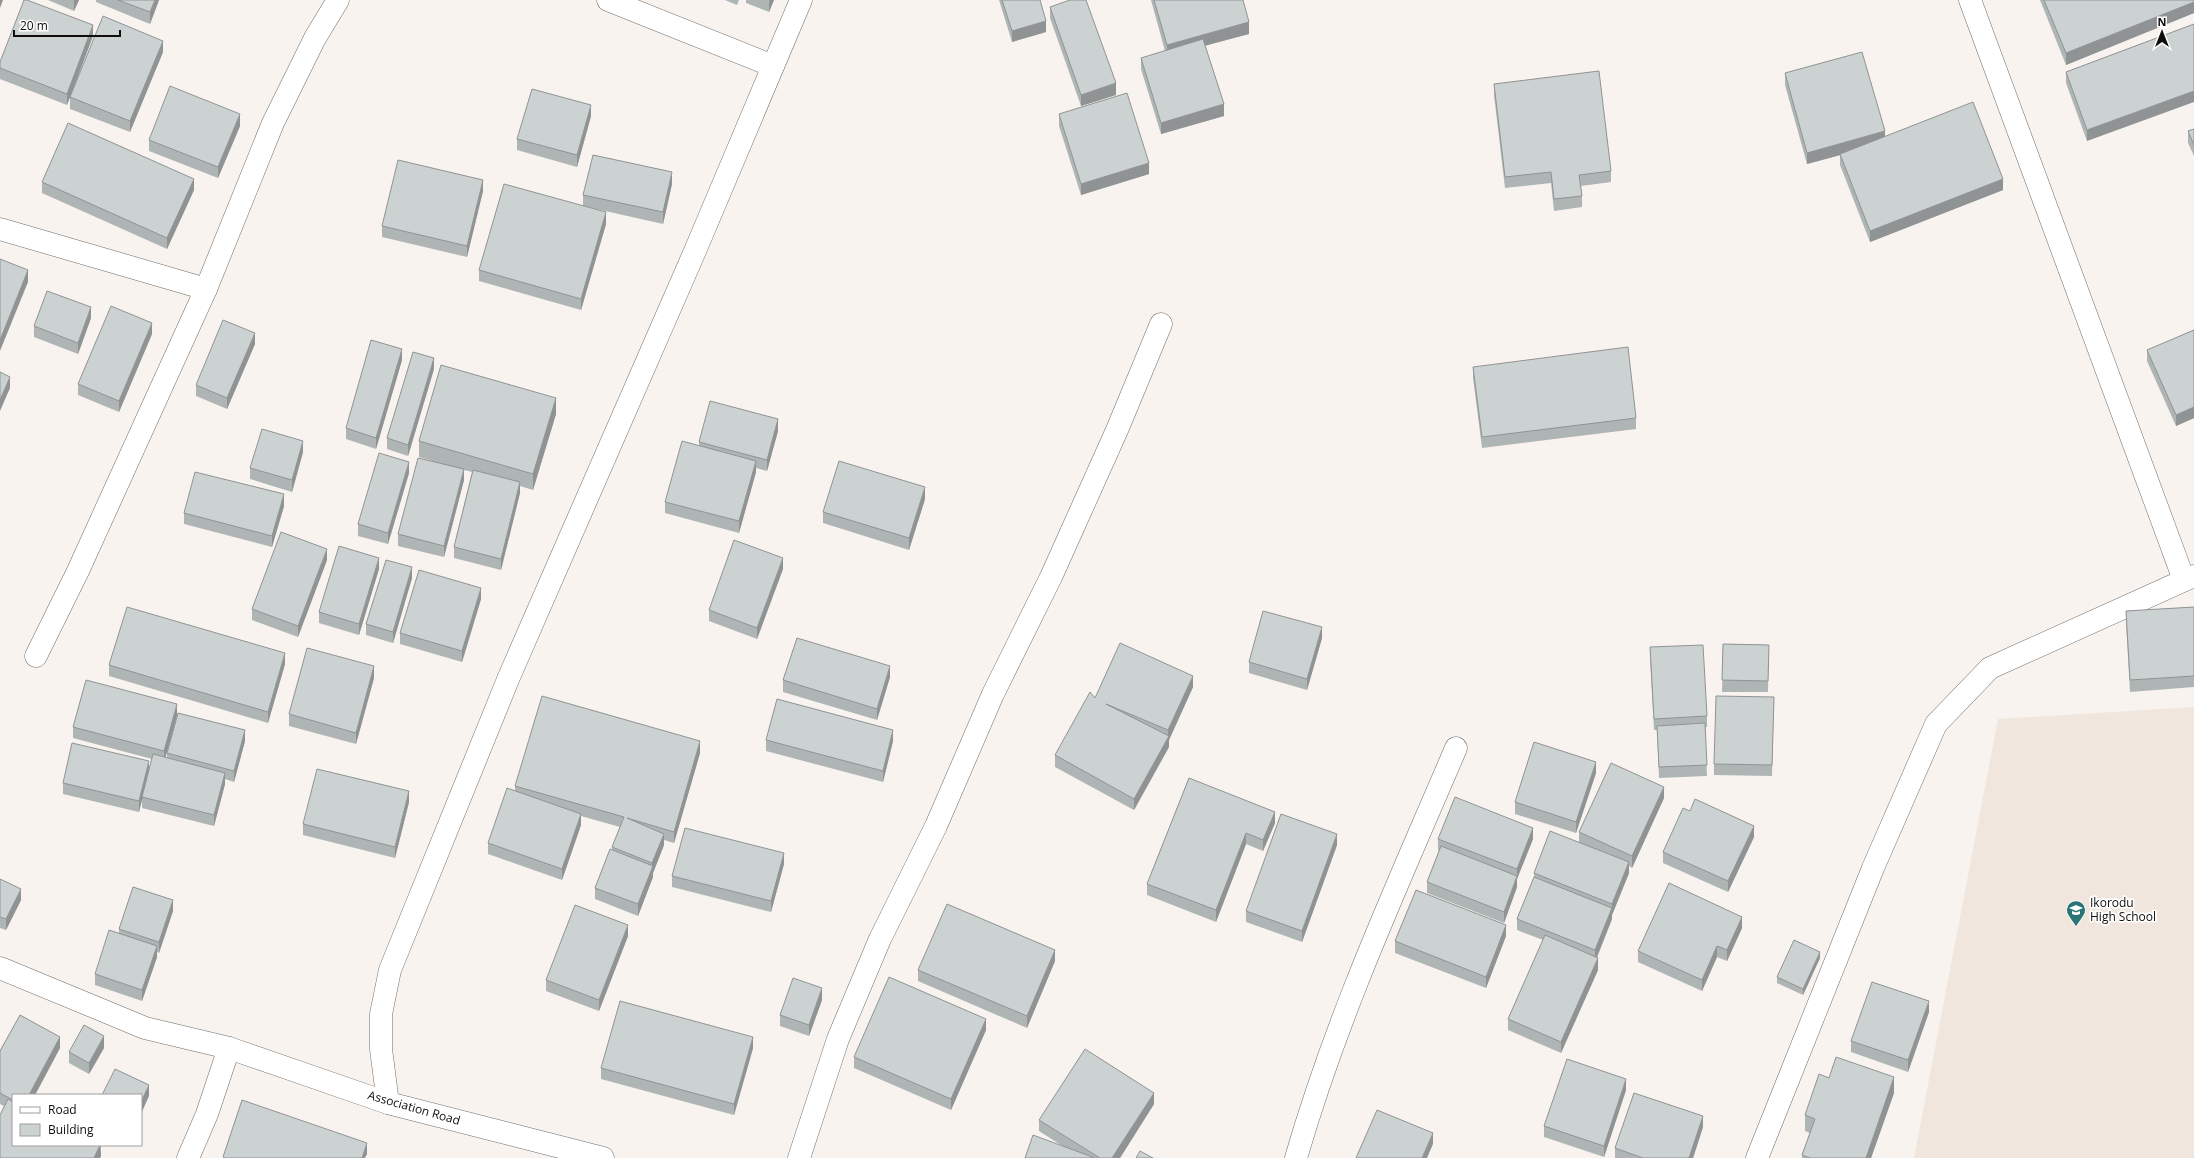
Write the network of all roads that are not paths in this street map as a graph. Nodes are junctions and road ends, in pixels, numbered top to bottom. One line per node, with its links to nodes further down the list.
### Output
1 (338, 0): 7 (street)
2 (608, 0): 5 (street)
3 (801, 0): 5 (street)
4 (1970, 0): 9 (street)
5 (773, 66): 14 (street)
6 (0, 229): 7 (street)
7 (206, 289): 10 (street)
8 (1161, 324): 17 (street)
9 (2189, 578): 19 (street)
10 (36, 656)
11 (1456, 748): 18 (street)
12 (0, 968): 13 (street, Association Road)
13 (229, 1048): 14 (street, Association Road); 15 (street)
14 (388, 1103): 16 (street, Association Road)
15 (188, 1158)
16 (603, 1158)
17 (799, 1158)
18 (1296, 1158)
19 (1757, 1158)

